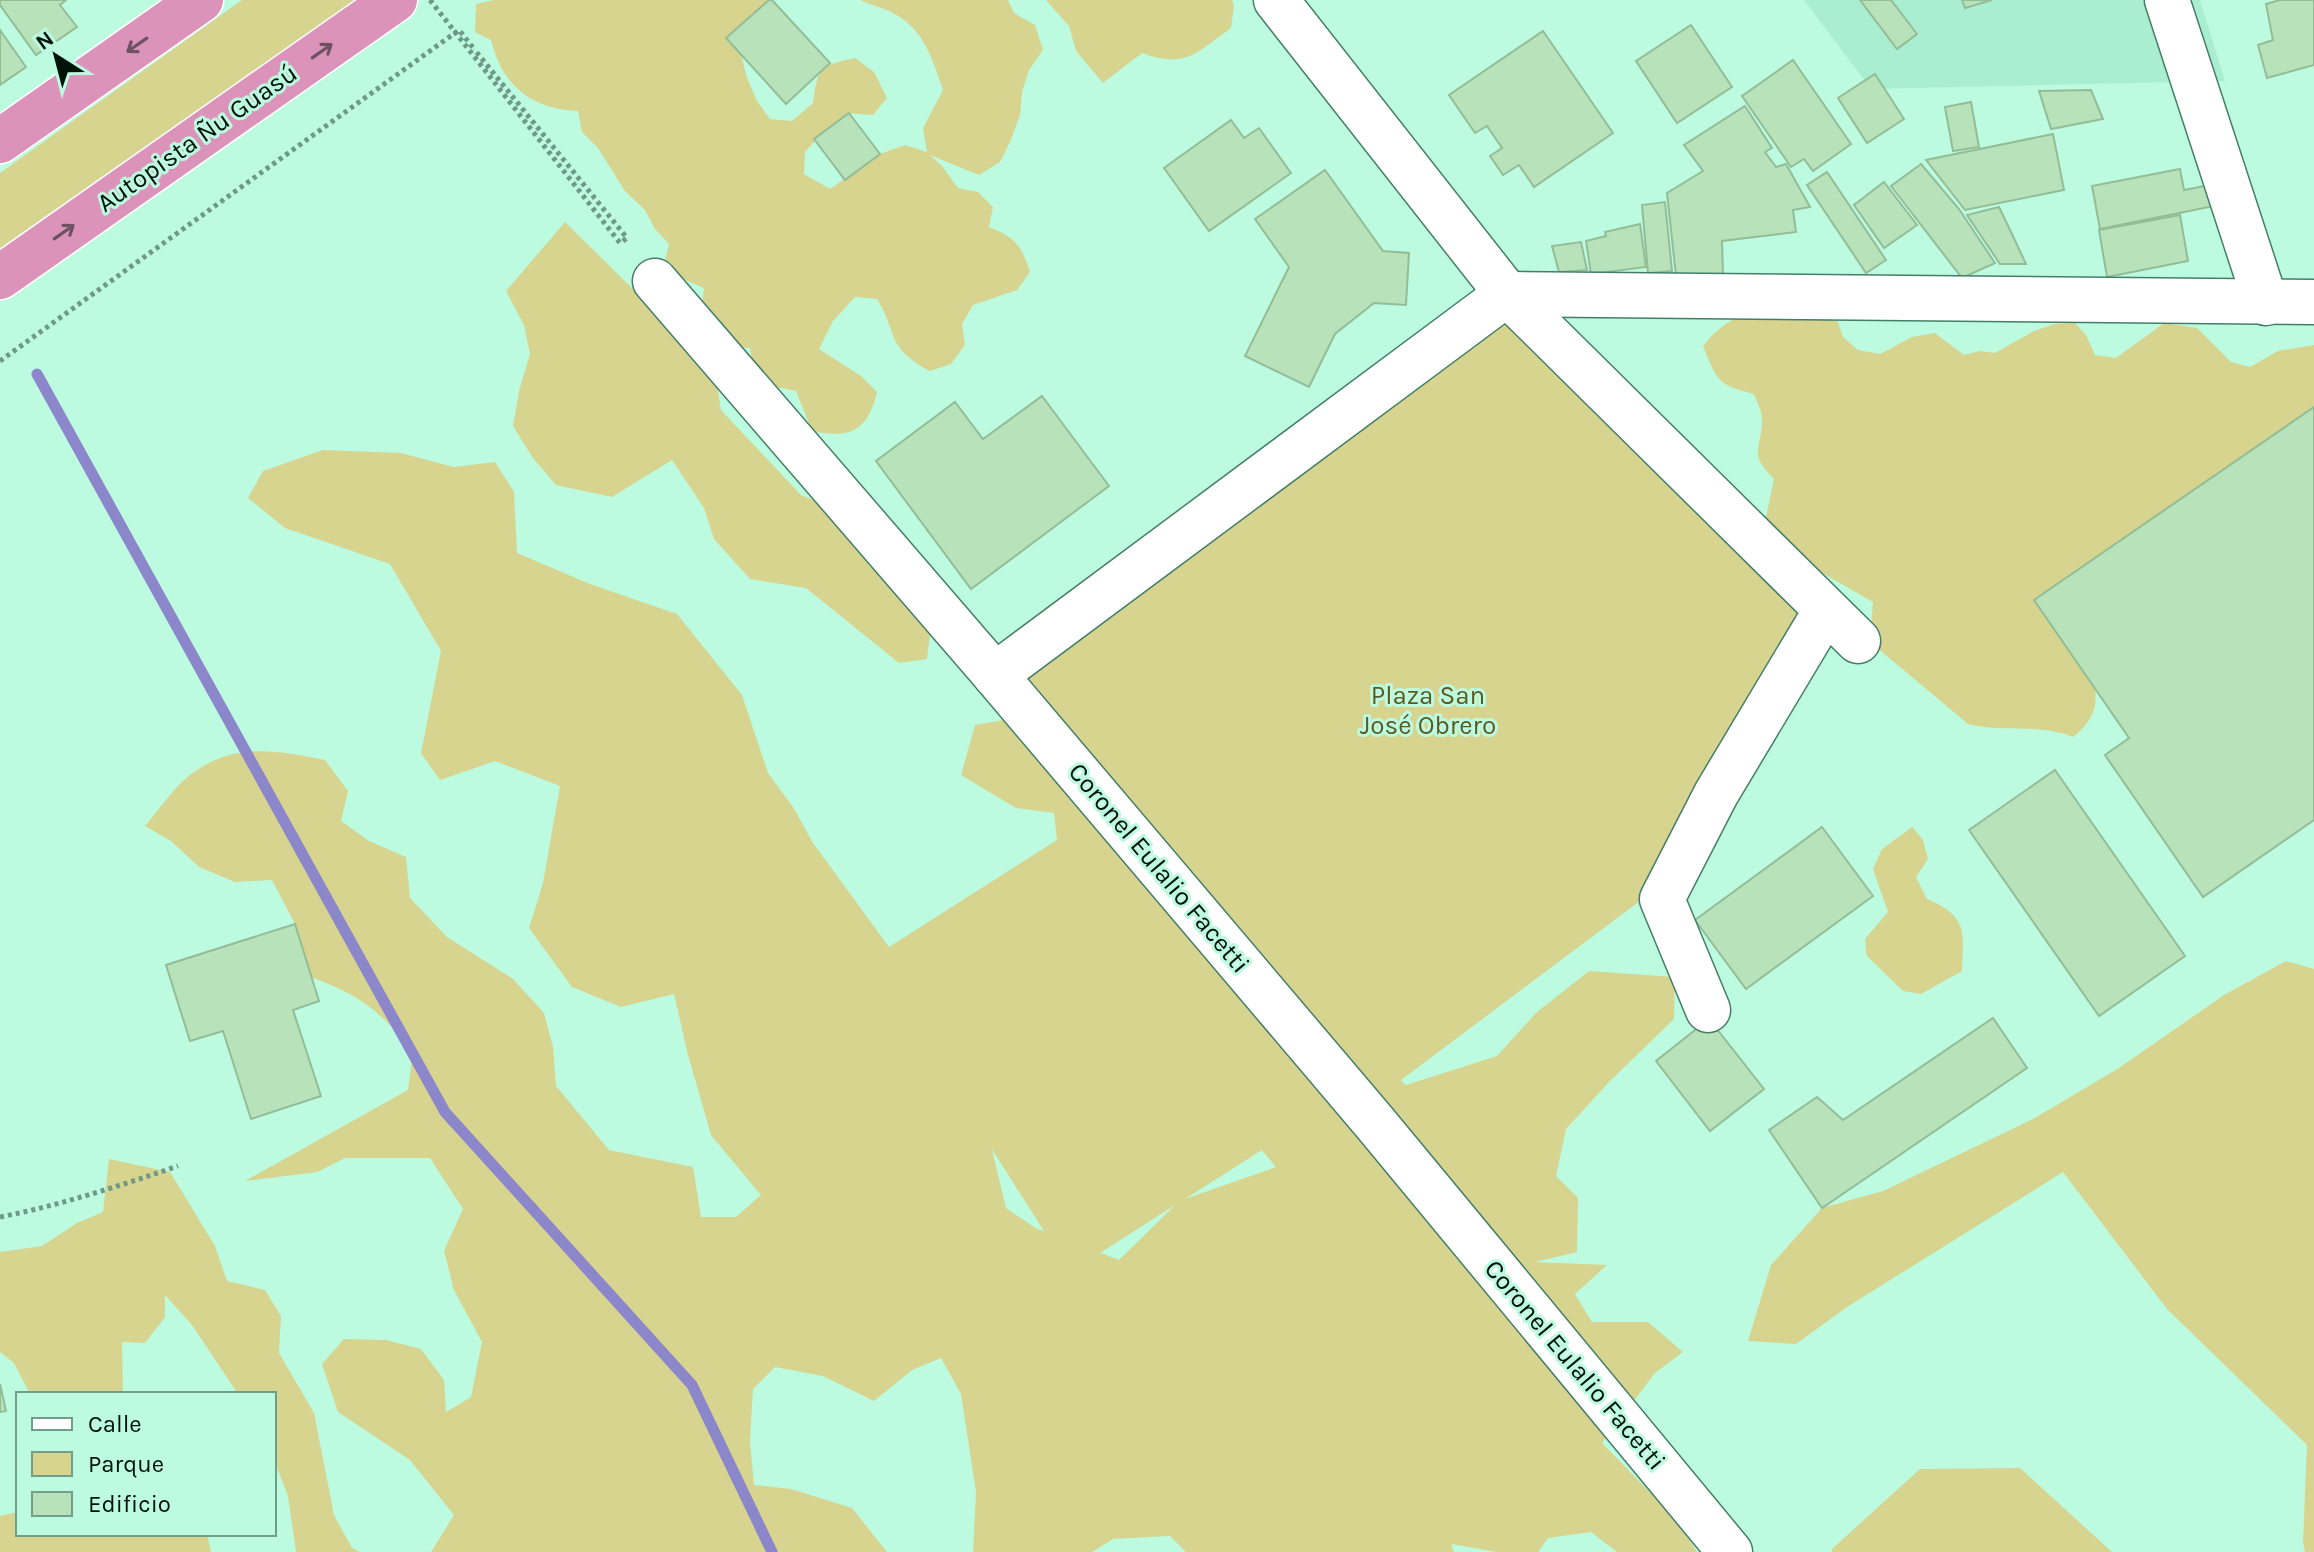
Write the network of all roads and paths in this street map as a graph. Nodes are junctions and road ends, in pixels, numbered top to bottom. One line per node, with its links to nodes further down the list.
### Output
1 (201, 0): 6 (highway, one-way to 6)
2 (395, 0): 7 (highway, Autopista Ñu Guasú, one-way to 2)
3 (430, 0): 12 (path, bridge)
4 (1276, 0): 9 (street)
5 (2167, 0): 11 (street)
6 (0, 141)
7 (0, 277)
8 (655, 281): 15 (street, Coronel Eulalio Facetti)
9 (1507, 294): 11 (street); 13 (street); 15 (street)
10 (2314, 302): 11 (street)
11 (2266, 303)
12 (0, 361)
13 (1826, 610): 14 (street); 16 (street)
14 (1858, 641)
15 (995, 675): 19 (street, Coronel Eulalio Facetti)
16 (1708, 1010)
17 (178, 1166): 18 (path)
18 (0, 1217)
19 (1730, 1552)

